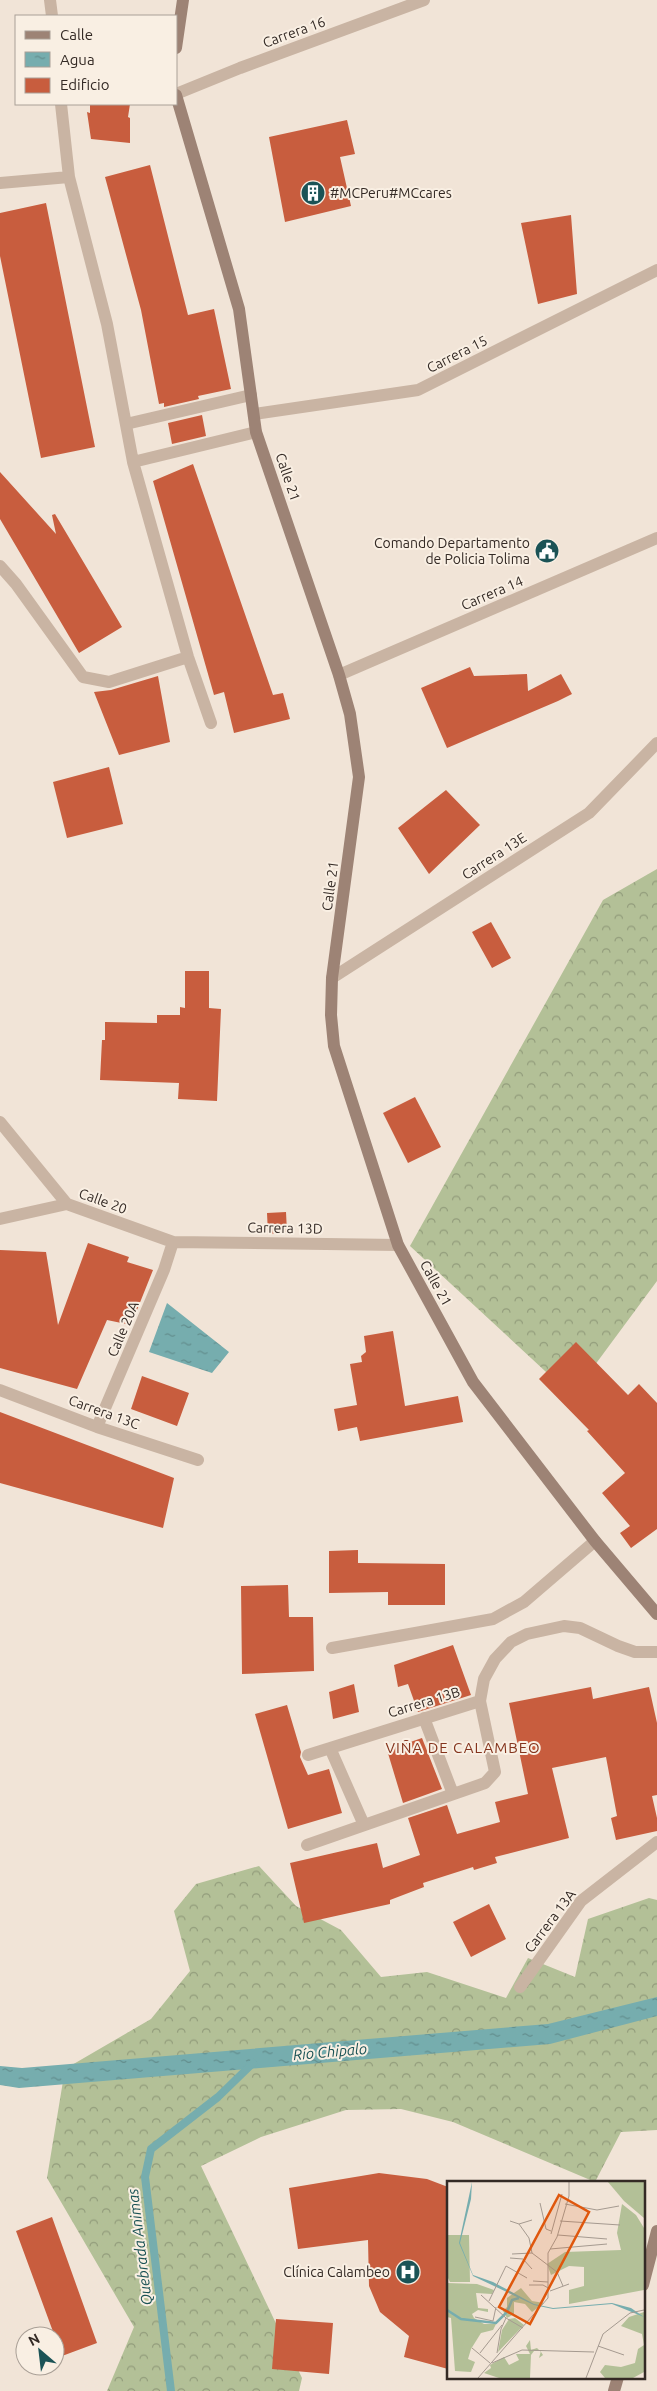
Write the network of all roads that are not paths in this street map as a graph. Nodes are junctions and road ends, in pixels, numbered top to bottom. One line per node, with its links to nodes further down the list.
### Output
1 (50, 0): 4 (street)
2 (183, 0): 5 (street)
3 (424, 0): 6 (street, Carrera 16)
4 (52, 15)
5 (178, 34)
6 (178, 93)
7 (178, 101): 12 (street, Calle 21)
8 (61, 105): 9 (street)
9 (69, 177): 10 (street); 14 (street)
10 (0, 183)
11 (657, 270): 13 (street, Carrera 15)
12 (251, 395): 13 (street, Calle 21); 14 (street)
13 (254, 414): 15 (street, Calle 21)
14 (126, 424): 16 (street)
15 (256, 432): 16 (street); 20 (street, Calle 21)
16 (133, 462): 19 (street)
17 (657, 538): 20 (street, Carrera 14)
18 (0, 566): 19 (street)
19 (188, 657): 21 (street)
20 (339, 675): 23 (street, Calle 21)
21 (211, 723)
22 (657, 743): 23 (street, Carrera 13E)
23 (332, 978): 28 (street, Calle 21)
24 (0, 1122): 25 (street, Calle 20)
25 (67, 1204): 26 (street); 27 (street, Calle 20)
26 (0, 1219)
27 (173, 1242): 28 (street, Carrera 13D); 30 (street, Calle 20A)
28 (398, 1244): 32 (street, Calle 21)
29 (0, 1390): 30 (street, Carrera 13C)
30 (97, 1427): 31 (street, Carrera 13C)
31 (198, 1460)
32 (595, 1541): 33 (street, Calle 21); 34 (street)
33 (657, 1614)
34 (332, 1648)
35 (657, 1652): 36 (street, Carrera 13B)
36 (480, 1701): 37 (street, Carrera 13B); 40 (street)
37 (424, 1718): 38 (street, Carrera 13B); 40 (street)
38 (330, 1748): 39 (street, Carrera 13B); 41 (street)
39 (308, 1755)
40 (452, 1794): 41 (street)
41 (364, 1825): 43 (street)
42 (657, 1842): 44 (street, Carrera 13A)
43 (307, 1844)
44 (520, 1988)
45 (657, 2231): 46 (street)
46 (644, 2281)
47 (618, 2378): 48 (street)
48 (614, 2391)

